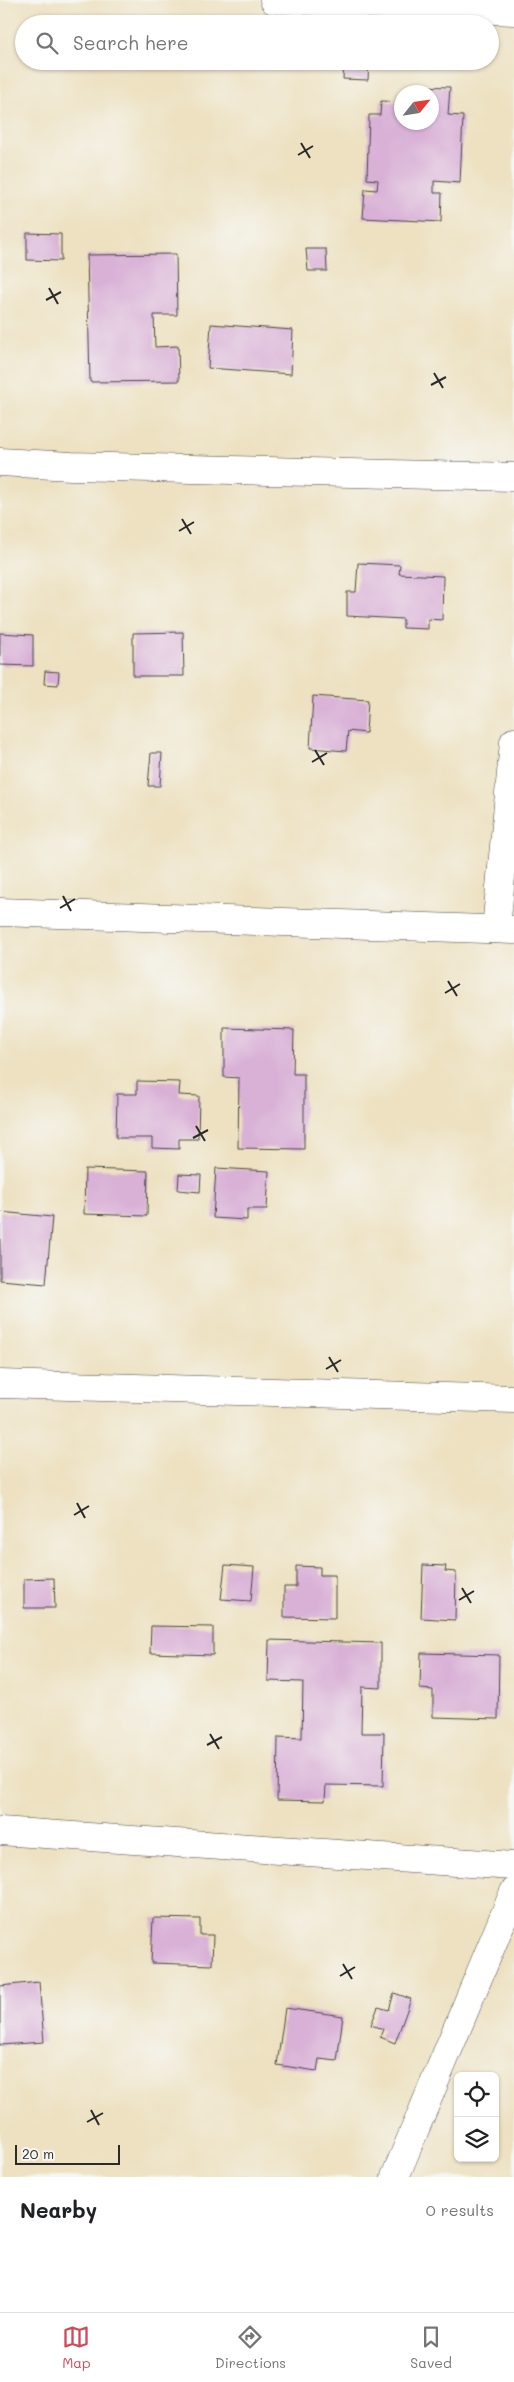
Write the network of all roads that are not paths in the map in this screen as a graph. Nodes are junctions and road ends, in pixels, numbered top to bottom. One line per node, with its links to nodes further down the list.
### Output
1 (274, 0): 2 (street)
2 (514, 11)
3 (0, 462): 4 (street)
4 (514, 477)
5 (514, 742): 7 (street)
6 (0, 912): 7 (street)
7 (505, 930)
8 (0, 1384): 9 (street)
9 (514, 1399)
10 (0, 1831): 11 (street)
11 (514, 1866)
12 (514, 1892): 13 (street)
13 (395, 2177)

